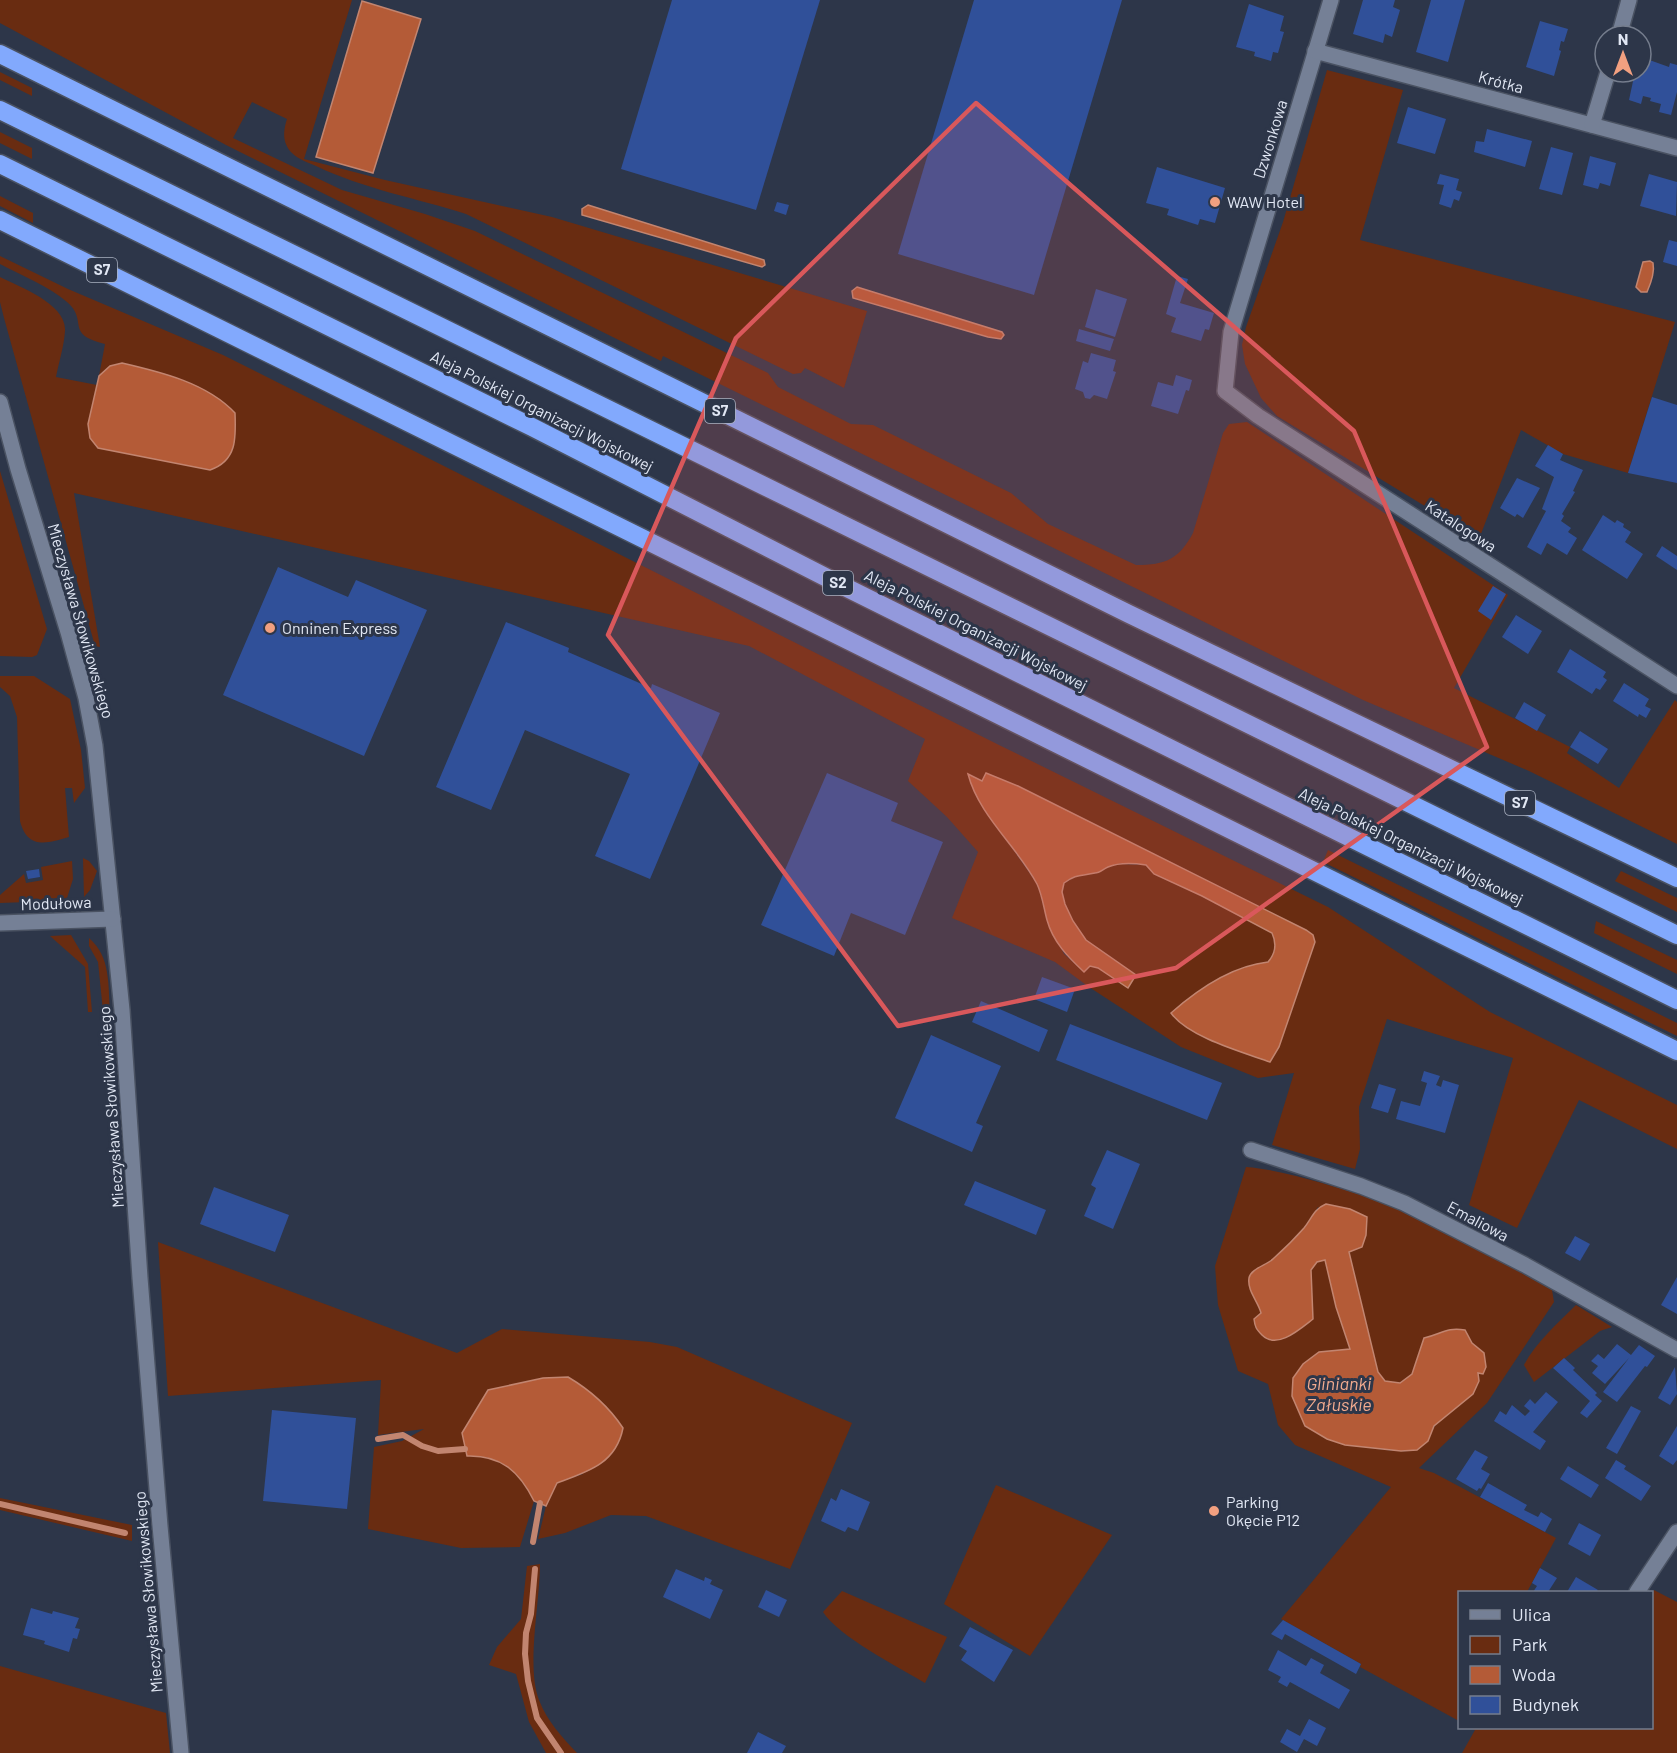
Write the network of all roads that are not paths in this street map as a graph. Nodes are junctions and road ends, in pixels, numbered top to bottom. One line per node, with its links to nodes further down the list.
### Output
1 (1331, 0): 4 (street, Dzwonkowa)
2 (1629, 0): 3 (street)
3 (1622, 24)
4 (1316, 51): 8 (street, Krótka); 12 (street, Dzwonkowa)
5 (0, 54): 15 (highway, S7)
6 (1604, 84): 8 (street)
7 (0, 110): 18 (highway, Aleja Polskiej Organizacji Wojskowej)
8 (1592, 125): 9 (street, Krótka)
9 (1677, 148)
10 (0, 164): 19 (highway, Aleja Polskiej Organizacji Wojskowej / S2)
11 (0, 220): 20 (highway, S7)
12 (1227, 394): 14 (street, Katalogowa)
13 (0, 402): 16 (street, Mieczysława Słowikowskiego)
14 (1677, 686)
15 (1677, 878)
16 (113, 919): 17 (street, Modułowa); 25 (street, Mieczysława Słowikowskiego)
17 (0, 922)
18 (1677, 935)
19 (1677, 1000)
20 (1677, 1051)
21 (1251, 1150): 22 (street, Emaliowa)
22 (1677, 1350)
23 (1677, 1532): 24 (street)
24 (1638, 1591)
25 (181, 1753)

